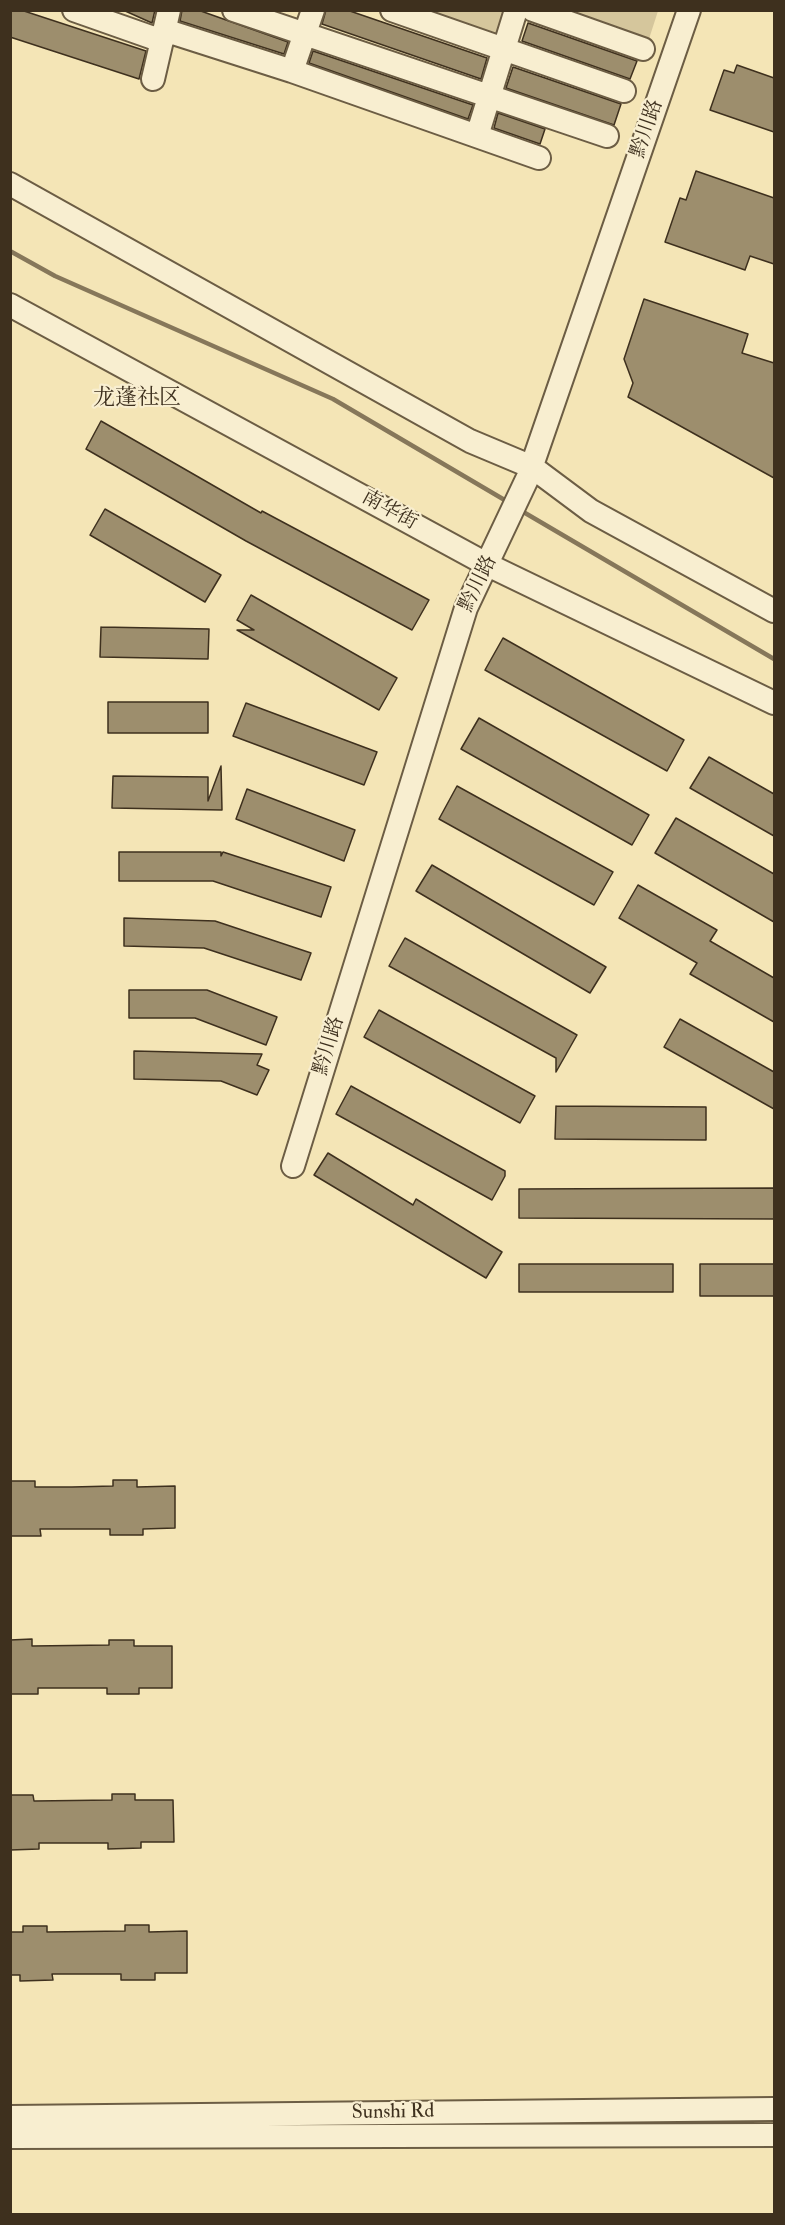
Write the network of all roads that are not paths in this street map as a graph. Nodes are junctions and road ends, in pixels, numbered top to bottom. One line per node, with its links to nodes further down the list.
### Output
1 (74, 10): 8 (street)
2 (234, 10): 9 (street)
3 (313, 10): 9 (street)
4 (392, 10): 10 (street)
5 (516, 10): 10 (street)
6 (533, 10): 11 (street)
7 (689, 10): 21 (street, 黔川路)
8 (165, 27): 12 (street); 13 (street)
9 (305, 34): 12 (street); 15 (street)
10 (504, 49): 14 (street); 15 (street)
11 (643, 49)
12 (292, 71): 16 (street)
13 (153, 79)
14 (624, 91)
15 (489, 96): 16 (street); 17 (street)
16 (477, 136): 18 (street)
17 (607, 136)
18 (539, 158)
19 (10, 184): 21 (street)
20 (10, 305): 22 (street, 南华街)
21 (530, 472): 22 (street, 黔川路); 23 (street)
22 (488, 565): 24 (street, 南华街); 25 (street, 黔川路)
23 (774, 611)
24 (774, 703)
25 (293, 1166)
26 (774, 2109): 27 (street, Sunshi Rd)
27 (10, 2117)
28 (774, 2135): 29 (street, Sunshi Rd)
29 (10, 2137)

